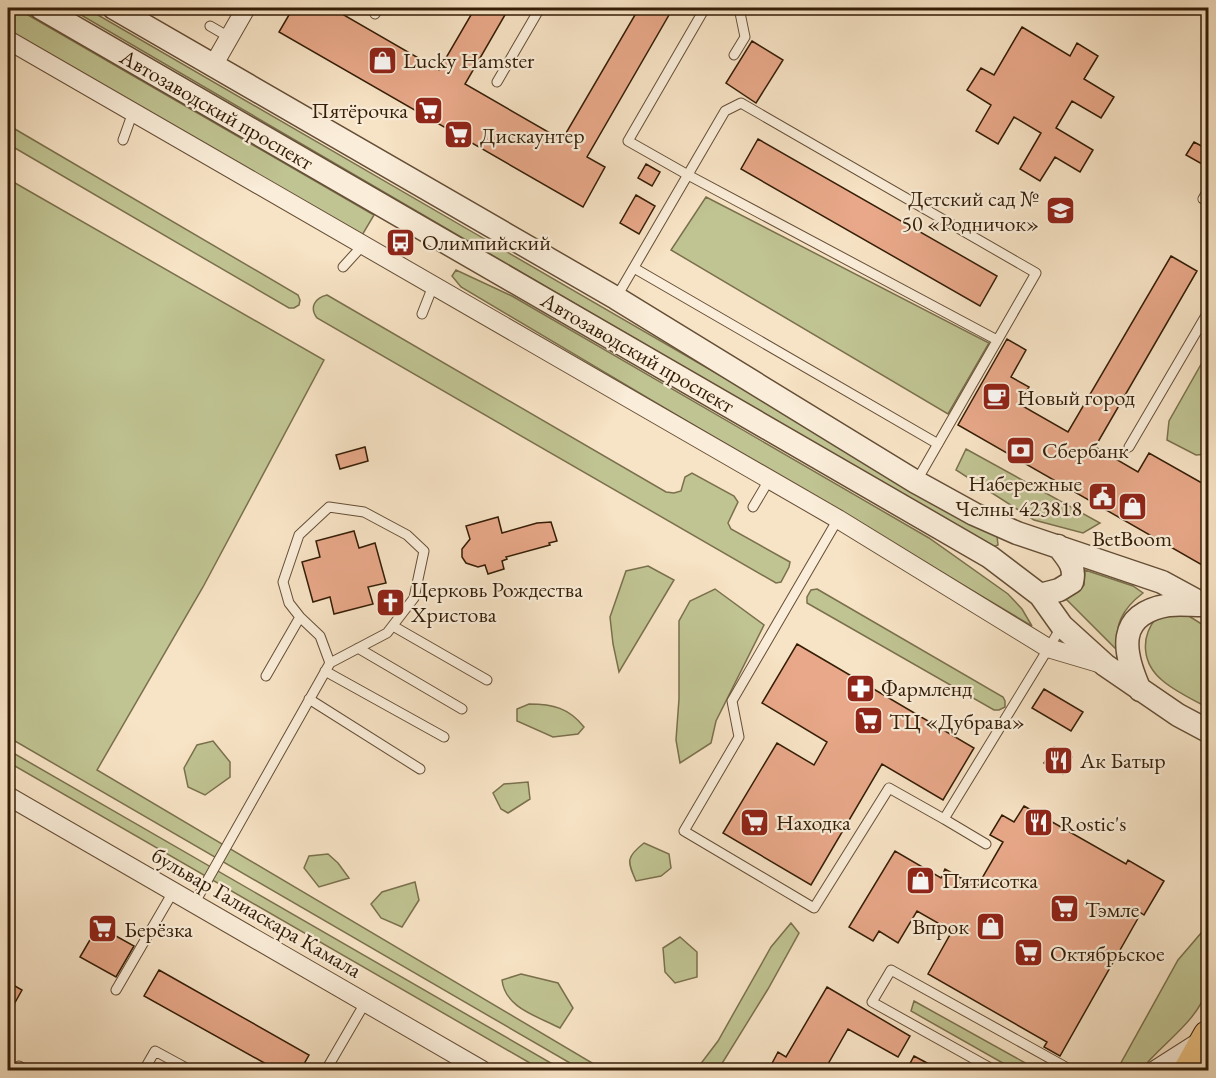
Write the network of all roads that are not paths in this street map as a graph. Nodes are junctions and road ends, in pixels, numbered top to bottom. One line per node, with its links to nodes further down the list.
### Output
1 (41, 8): 33 (street, Автозаводский проспект)
2 (114, 8): 11 (street, Автозаводский проспект)
3 (246, 8): 8 (street)
4 (540, 8): 12 (lane)
5 (705, 8): 15 (lane)
6 (740, 8): 10 (lane)
7 (210, 26): 8 (lane)
8 (233, 35): 11 (street)
9 (8, 40): 13 (street)
10 (734, 55)
11 (214, 64): 22 (street, Автозаводский проспект)
12 (497, 82)
13 (133, 112): 14 (lane); 18 (street)
14 (123, 140)
15 (688, 175): 20 (lane); 25 (lane); 25 (lane)
16 (1209, 190): 17 (lane)
17 (1209, 202)
18 (363, 245): 19 (lane); 21 (street)
19 (343, 267)
20 (634, 268): 22 (lane); 26 (lane)
21 (433, 286): 24 (lane); 28 (street)
22 (616, 298): 29 (street, Автозаводский проспект)
23 (1209, 312): 27 (lane)
24 (422, 314)
25 (997, 340): 26 (lane)
26 (938, 444): 29 (lane)
27 (1130, 447)
28 (769, 480): 30 (lane); 31 (street)
29 (916, 482): 32 (street, Автозаводский проспект)
30 (753, 507)
31 (838, 519): 39 (street); 51 (lane)
32 (1058, 546): 33 (street); 34 (street, Автозаводский проспект)
33 (1040, 595): 37 (street, Автозаводский проспект)
34 (1207, 606): 44 (street)
35 (300, 617): 36 (lane); 41 (lane); 42 (lane)
36 (393, 626): 38 (lane); 43 (lane)
37 (1062, 626): 39 (lane); 40 (street, Автозаводский проспект)
38 (358, 648): 41 (lane); 46 (lane)
39 (1048, 648): 40 (street); 51 (lane)
40 (1105, 665): 44 (street, Автозаводский проспект)
41 (328, 667): 45 (lane); 48 (lane)
42 (266, 676)
43 (487, 680)
44 (1140, 690): 47 (street, Автозаводский проспект)
45 (309, 699): 49 (lane); 54 (lane)
46 (462, 709)
47 (1209, 731)
48 (444, 737)
49 (420, 769)
50 (8, 796): 53 (street, бульвар Галиаскара Камала)
51 (944, 819): 52 (lane)
52 (986, 844)
53 (173, 892): 54 (street, бульвар Галиаскара Камала); 55 (lane)
54 (194, 904): 56 (street, бульвар Галиаскара Камала)
55 (117, 990)
56 (365, 1003): 62 (lane); 63 (street, бульвар Галиаскара Камала)
57 (1209, 1036): 66 (street); 67 (main road)
58 (17, 1071): 59 (lane)
59 (26, 1071)
60 (144, 1071): 61 (lane)
61 (190, 1071)
62 (326, 1071)
63 (482, 1071)
64 (994, 1071): 65 (lane)
65 (1071, 1071)
66 (1155, 1071)
67 (1189, 1071)

